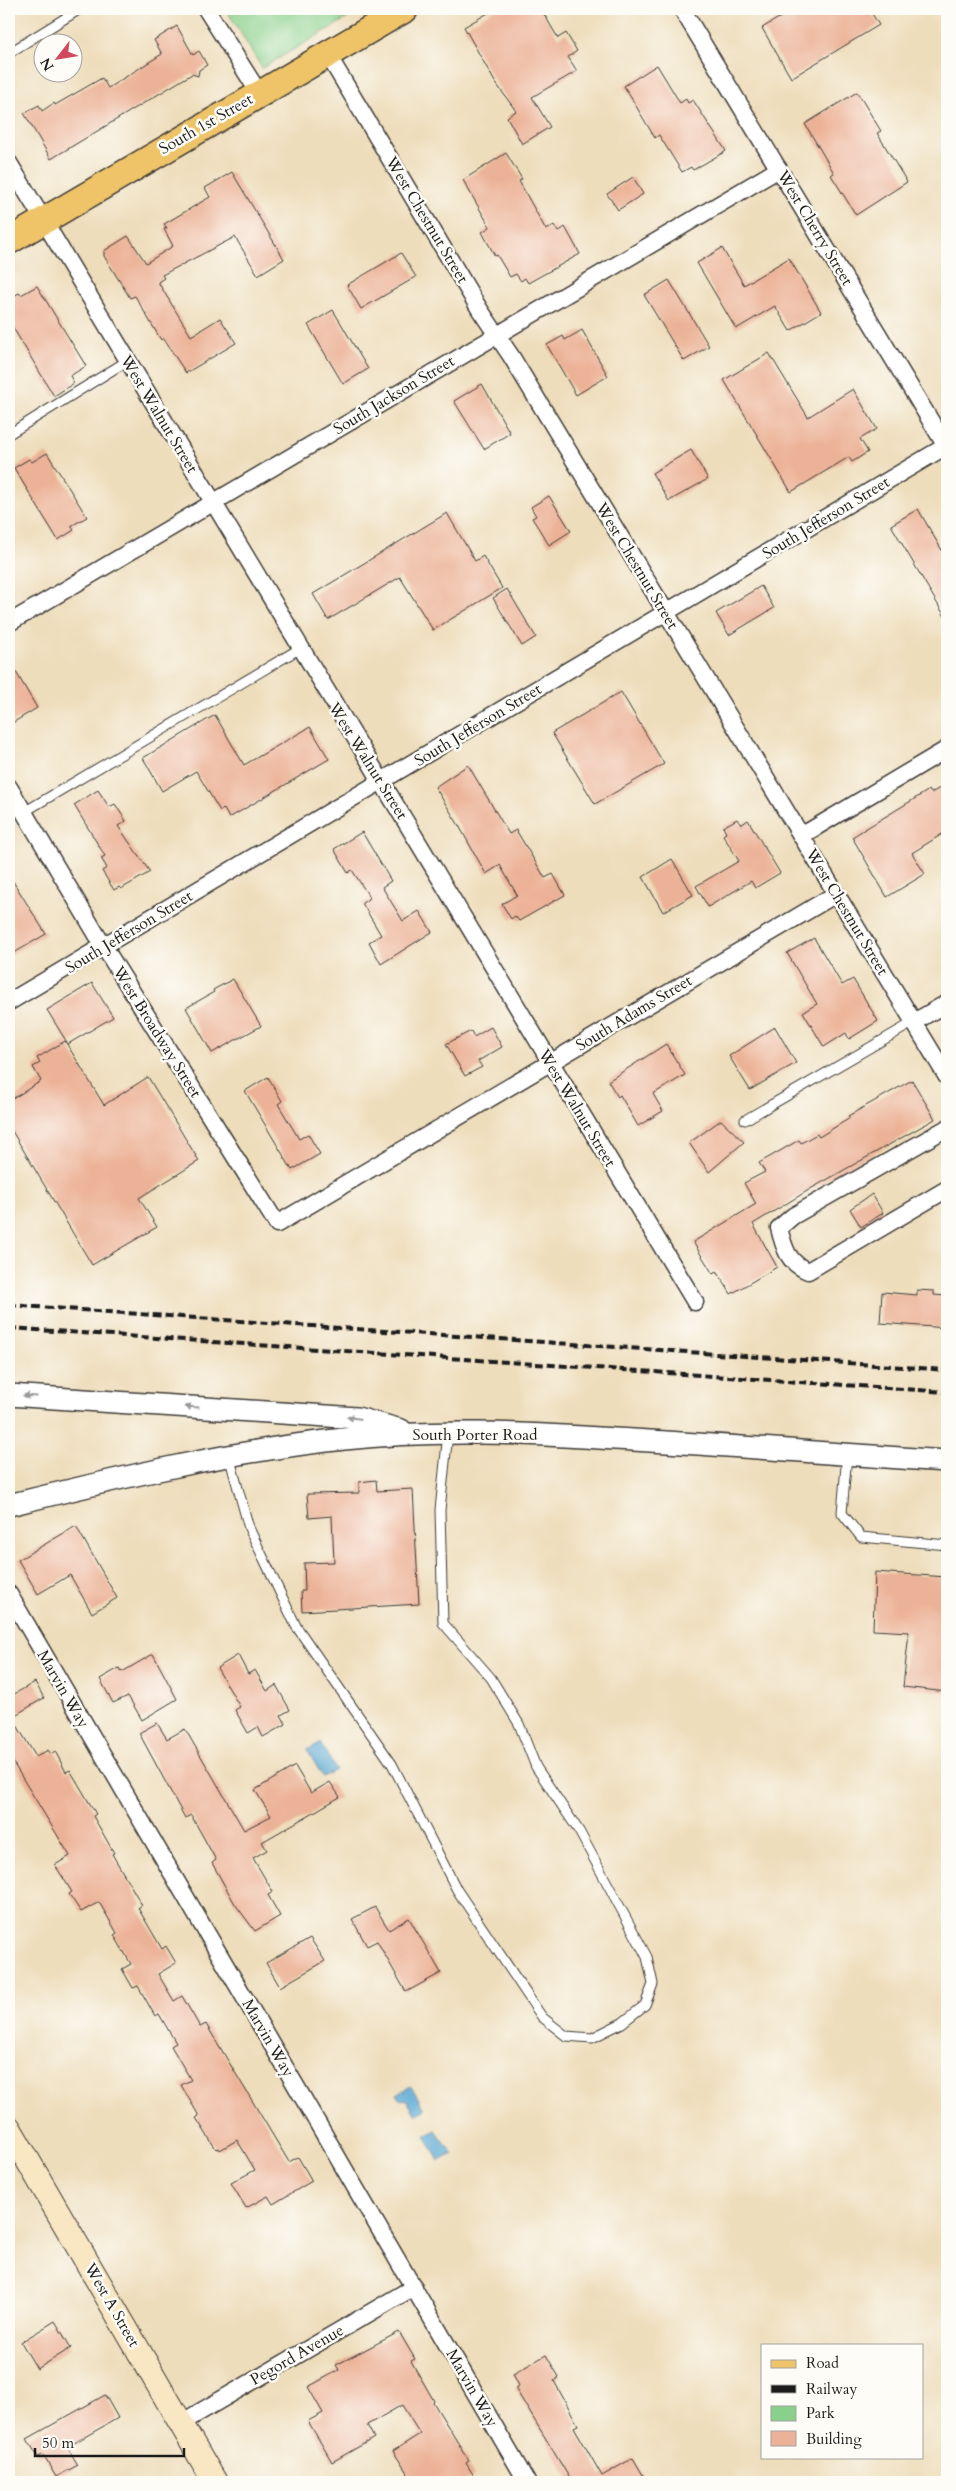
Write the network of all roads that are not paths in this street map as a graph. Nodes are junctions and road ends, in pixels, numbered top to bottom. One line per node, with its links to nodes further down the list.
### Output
1 (80, 9): 5 (lane)
2 (206, 9): 7 (street)
3 (405, 9): 6 (main road, South 1st Street)
4 (682, 9): 9 (street, West Cherry Street)
5 (9, 53)
6 (328, 55): 7 (main road, South 1st Street); 12 (street, West Chestnut Street)
7 (259, 93): 10 (main road, South 1st Street)
8 (9, 163): 10 (street, West Walnut Street)
9 (779, 169): 12 (street, South Jackson Street); 15 (street, West Cherry Street)
10 (44, 220): 11 (main road, South 1st Street); 13 (street, West Walnut Street)
11 (9, 241)
12 (497, 334): 16 (street, South Jackson Street); 17 (street, West Chestnut Street)
13 (127, 361): 14 (lane); 16 (street, West Walnut Street)
14 (9, 434)
15 (947, 447): 17 (street, South Jefferson Street)
16 (212, 502): 18 (street, South Jackson Street); 19 (street, West Walnut Street)
17 (664, 613): 21 (street, South Jefferson Street); 24 (street, West Chestnut Street)
18 (9, 623)
19 (299, 649): 21 (street, West Walnut Street); 23 (lane)
20 (947, 749): 24 (street)
21 (382, 782): 26 (street, South Jefferson Street); 30 (street, West Walnut Street)
22 (9, 787): 23 (street, West Broadway Street)
23 (18, 811): 26 (street, West Broadway Street)
24 (801, 836): 25 (street, West Chestnut Street)
25 (836, 894): 29 (street, West Chestnut Street); 30 (street, South Adams Street)
26 (104, 947): 27 (street, South Jefferson Street); 35 (street, West Broadway Street)
27 (9, 1002)
28 (947, 1003): 29 (street)
29 (914, 1022): 31 (street, West Chestnut Street); 32 (lane)
30 (550, 1063): 35 (street, South Adams Street); 36 (street, West Walnut Street)
31 (947, 1077)
32 (745, 1120)
33 (947, 1128): 34 (street)
34 (947, 1189)
35 (277, 1224)
36 (694, 1302)
37 (9, 1395): 39 (street, one-way to 37)
38 (448, 1433): 39 (street, South Porter Road); 40 (street, South Porter Road); 41 (lane)
39 (418, 1434): 41 (street, South Porter Road)
40 (847, 1454): 42 (street, South Porter Road); 44 (lane)
41 (230, 1456): 43 (street, South Porter Road)
42 (947, 1461)
43 (9, 1505)
44 (947, 1544)
45 (9, 1594): 47 (street, Marvin Way)
46 (9, 2128): 48 (main road, West A Street)
47 (414, 2287): 48 (street, Pegord Avenue); 50 (street, Marvin Way)
48 (181, 2423): 49 (main road, West A Street)
49 (215, 2482)
50 (527, 2482)

